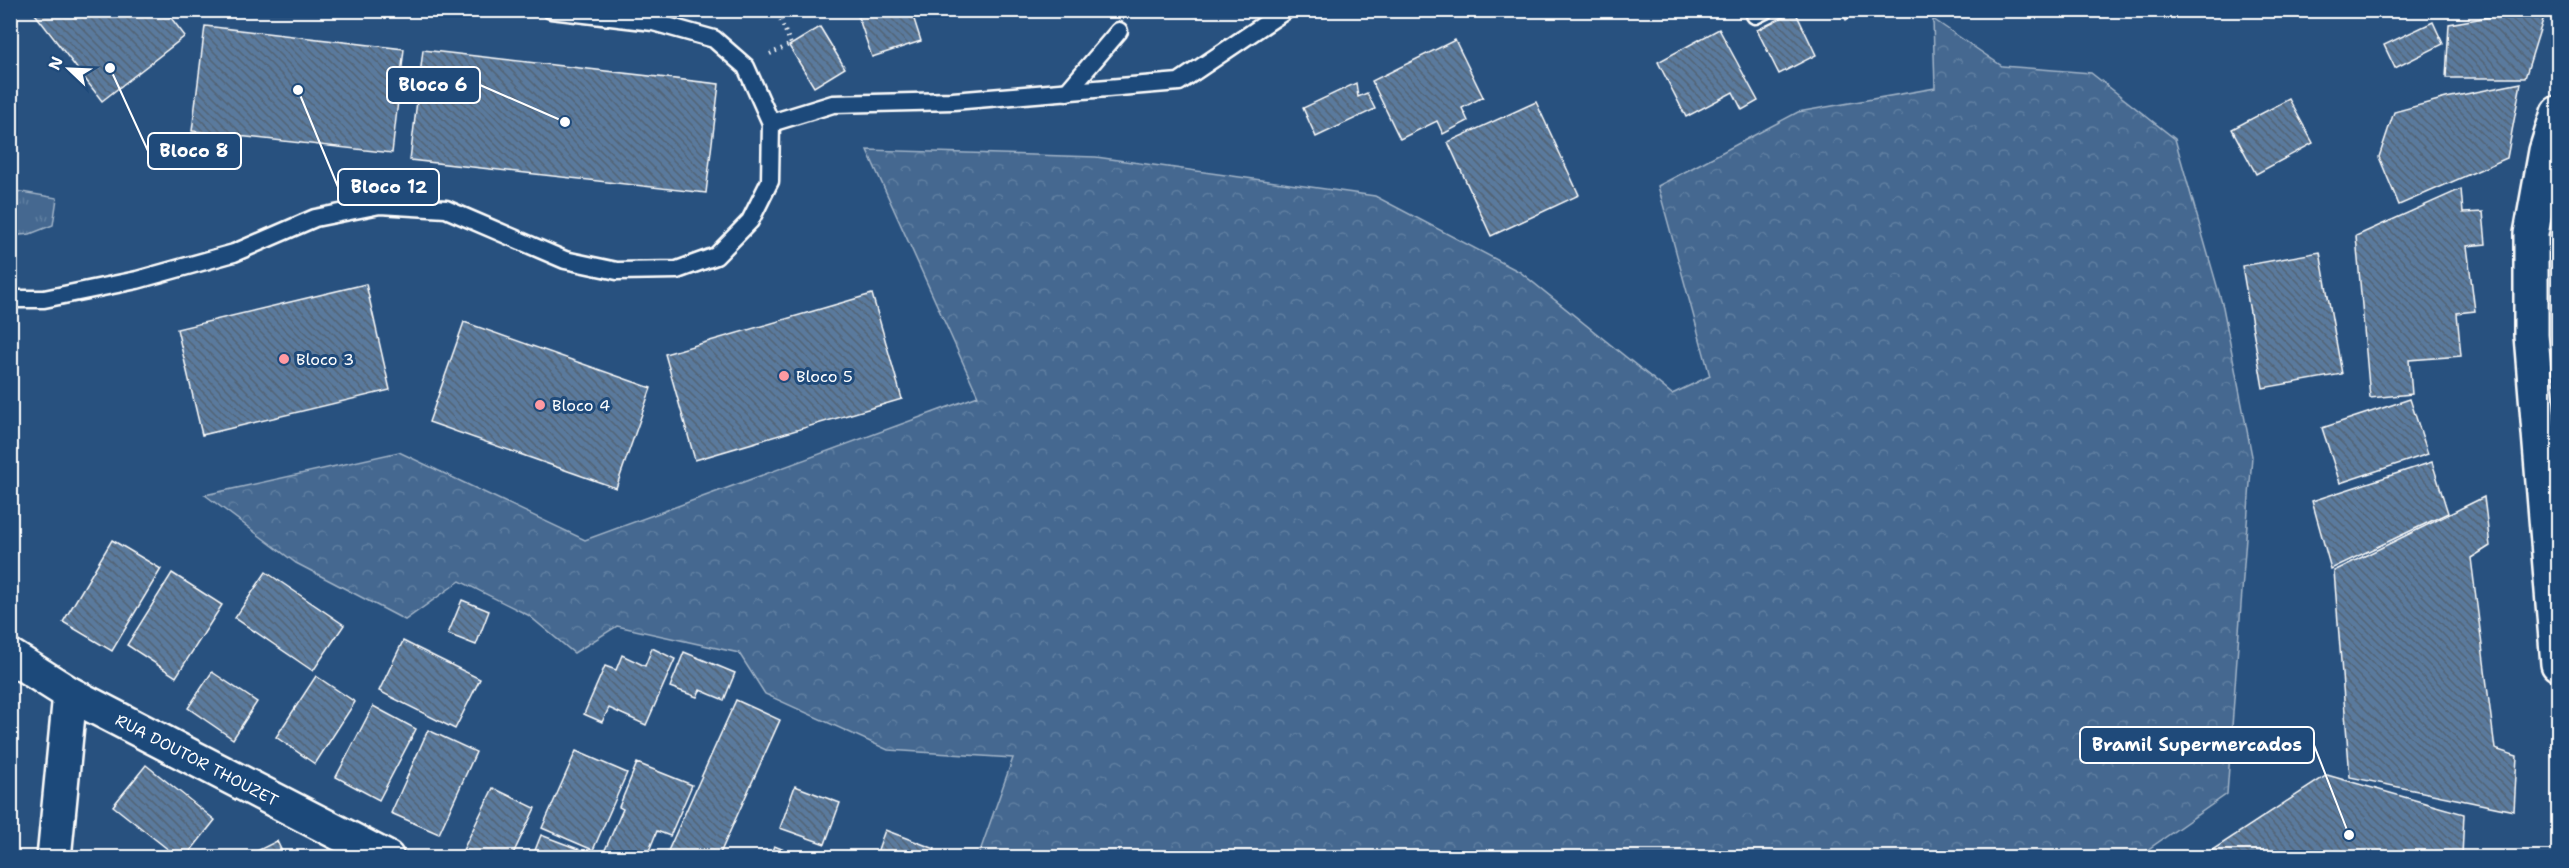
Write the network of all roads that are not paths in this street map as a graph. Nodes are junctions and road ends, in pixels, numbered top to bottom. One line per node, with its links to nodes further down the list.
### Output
1 (551, 10): 7 (lane)
2 (1286, 10): 3 (lane)
3 (1273, 15): 5 (lane)
4 (1119, 31): 5 (lane)
5 (1067, 92): 7 (lane)
6 (2559, 113): 10 (street)
7 (771, 123): 8 (lane)
8 (10, 299)
9 (10, 656): 11 (street, RUA DOUTOR THOUZET)
10 (2559, 664)
11 (70, 693): 12 (street); 13 (street, RUA DOUTOR THOUZET)
12 (54, 858)
13 (387, 858)

